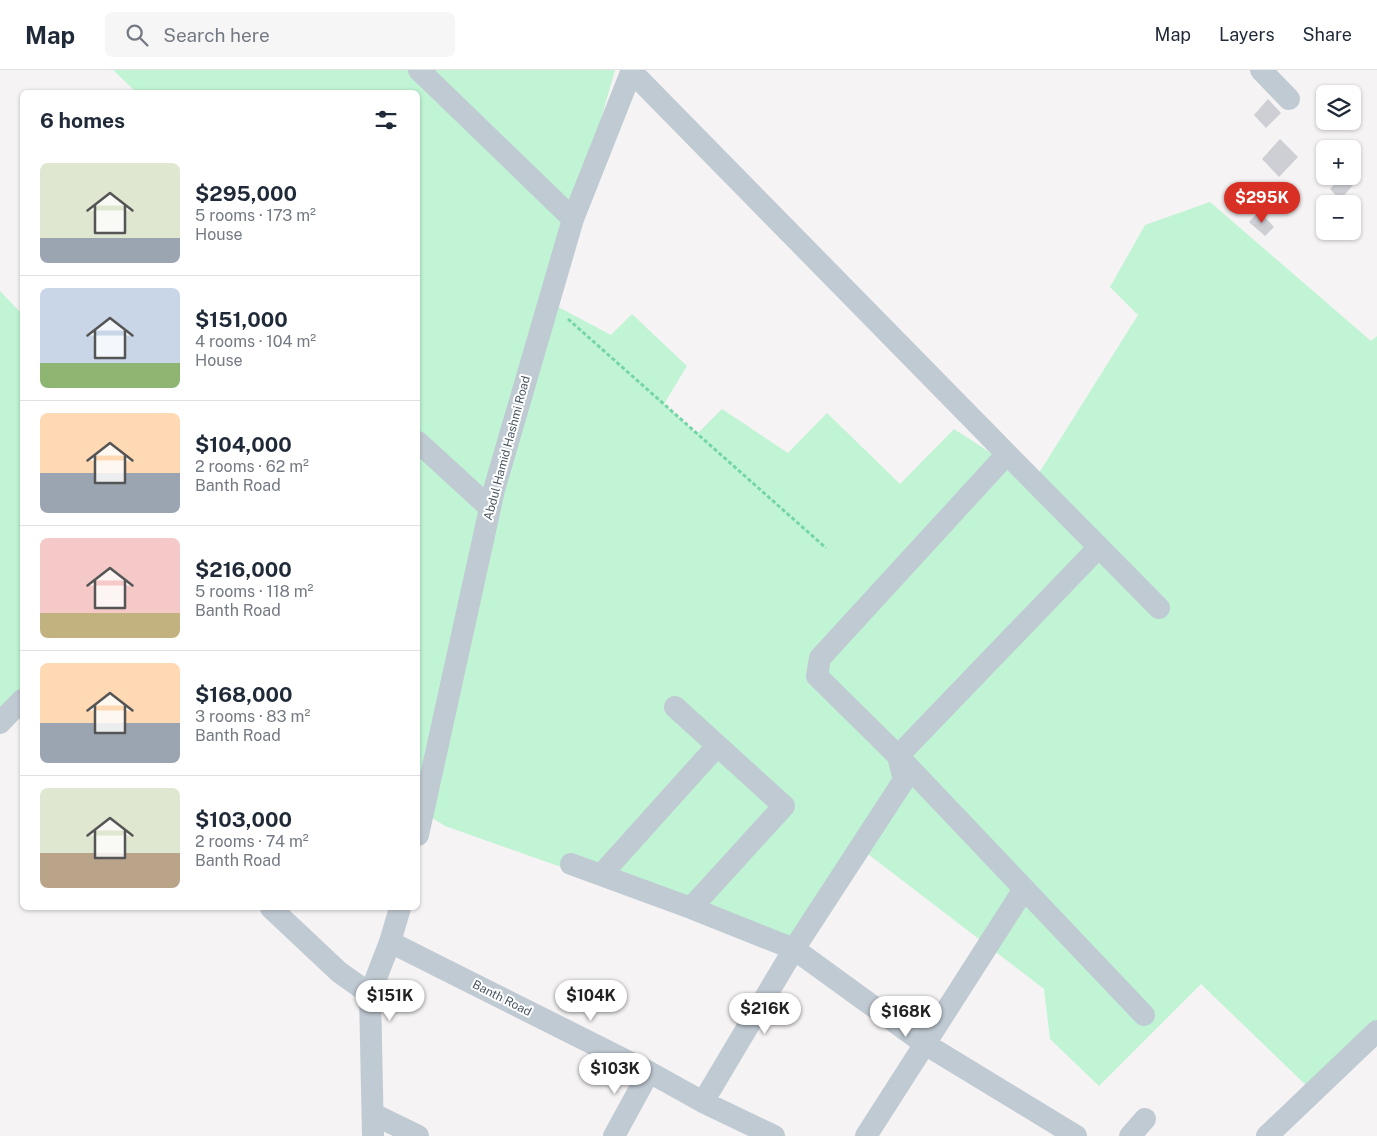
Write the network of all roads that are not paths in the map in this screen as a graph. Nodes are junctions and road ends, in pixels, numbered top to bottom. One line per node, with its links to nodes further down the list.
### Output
1 (420, 70): 5 (street)
2 (1261, 70): 4 (street)
3 (631, 71): 5 (street, Abdul Hamid Hashmi Road); 7 (street)
4 (1289, 99)
5 (573, 219): 8 (street, Abdul Hamid Hashmi Road)
6 (420, 444): 8 (street)
7 (1007, 454): 9 (street); 15 (street)
8 (490, 508): 16 (street, Abdul Hamid Hashmi Road)
9 (1099, 547): 10 (street); 15 (street)
10 (1159, 608)
11 (20, 702): 13 (street)
12 (675, 707): 14 (street)
13 (0, 722)
14 (716, 746): 18 (street); 20 (street)
15 (898, 756): 19 (street); 24 (street)
16 (420, 826)
17 (571, 864): 18 (street)
18 (601, 875): 20 (street)
19 (1024, 889): 26 (street); 28 (street)
20 (691, 908): 24 (street)
21 (273, 910): 25 (street)
22 (399, 910): 23 (street)
23 (390, 942): 25 (street); 29 (street, Banth Road)
24 (794, 949): 28 (street); 30 (street)
25 (370, 994): 31 (street)
26 (1144, 1015)
27 (1377, 1031): 40 (street)
28 (925, 1044): 37 (street); 38 (street)
29 (649, 1072): 30 (street, Banth Road); 35 (street)
30 (703, 1102): 36 (street, Banth Road)
31 (373, 1114): 33 (street); 34 (street)
32 (1145, 1119): 39 (street)
33 (373, 1136)
34 (418, 1136)
35 (614, 1136)
36 (774, 1136)
37 (866, 1136)
38 (1076, 1136)
39 (1130, 1136)
40 (1267, 1136)

